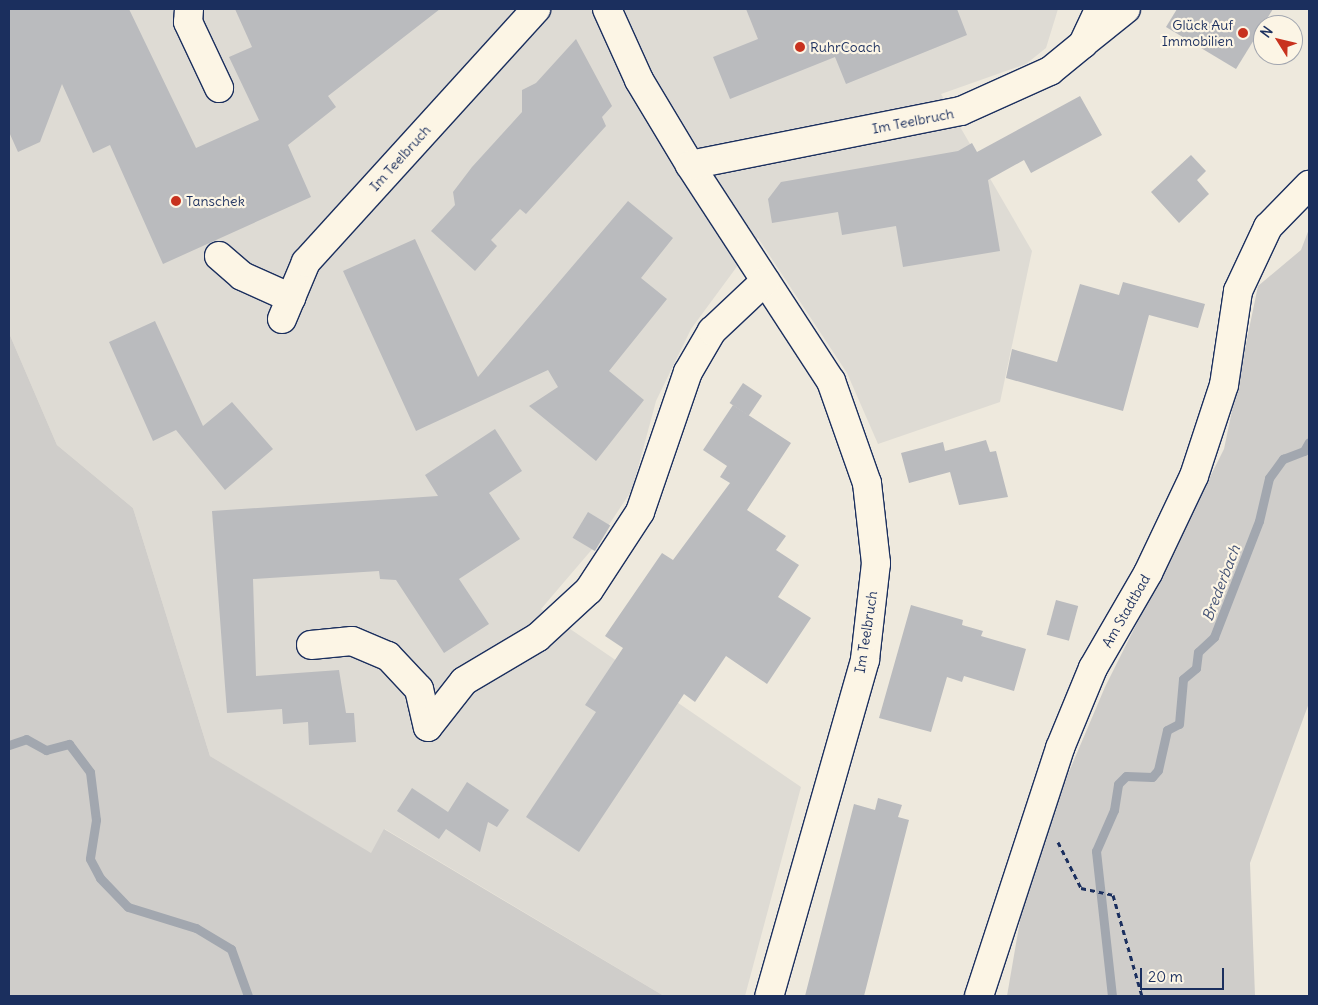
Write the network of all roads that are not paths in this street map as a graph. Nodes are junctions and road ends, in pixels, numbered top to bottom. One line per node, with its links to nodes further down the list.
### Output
1 (190, 9): 7 (street)
2 (536, 9): 10 (street, Im Teelbruch)
3 (607, 9): 8 (street, Im Teelbruch)
4 (1099, 9): 6 (street, Im Teelbruch)
5 (1126, 9): 6 (street)
6 (1083, 44): 8 (street, Im Teelbruch)
7 (219, 88)
8 (690, 165): 11 (street, Im Teelbruch)
9 (1309, 185): 14 (street, Am Stadtbad)
10 (219, 256)
11 (765, 281): 12 (street); 13 (street, Im Teelbruch)
12 (311, 645)
13 (770, 996)
14 (979, 996)

